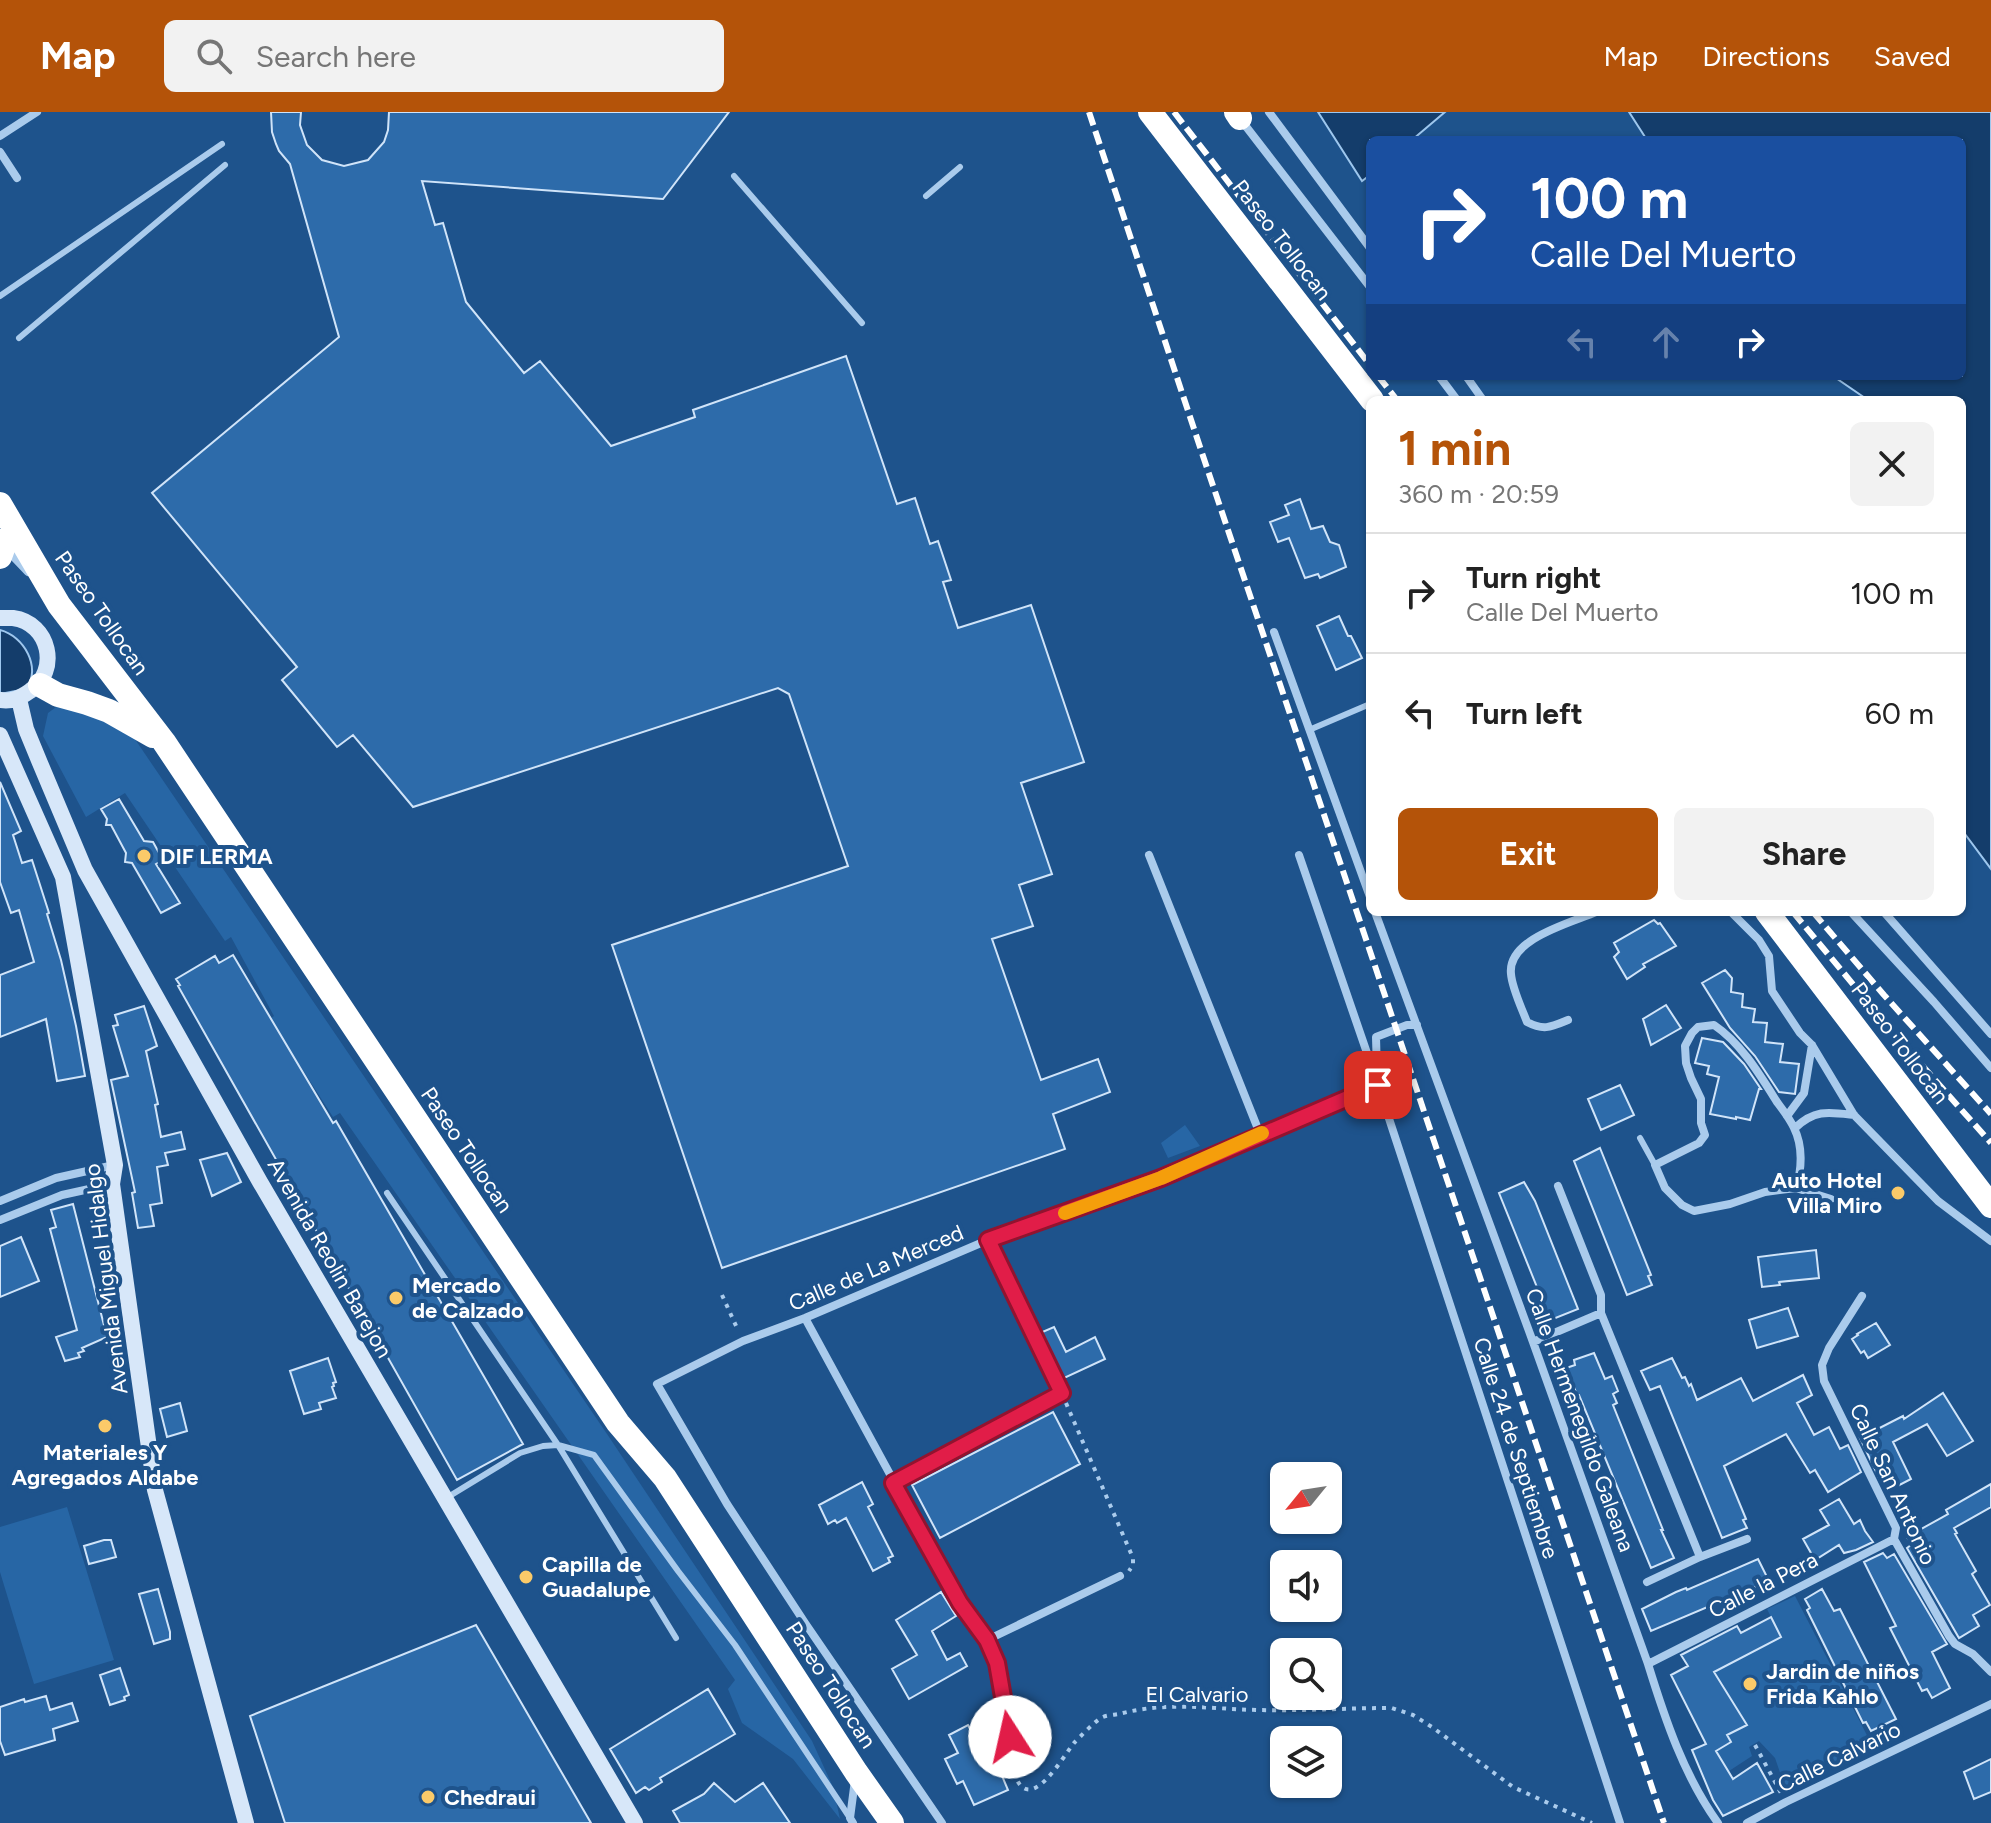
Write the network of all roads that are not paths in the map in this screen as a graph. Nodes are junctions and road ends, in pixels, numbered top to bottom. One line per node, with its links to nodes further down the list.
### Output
1 (37, 112): 5 (street)
2 (1150, 112): 18 (highway, Paseo Tollocan)
3 (1269, 112): 13 (street)
4 (1238, 115): 14 (street)
5 (0, 136)
6 (222, 144): 15 (lane)
7 (0, 152): 11 (street)
8 (225, 165): 17 (lane)
9 (960, 167): 12 (lane)
10 (734, 176): 16 (lane)
11 (17, 178)
12 (926, 196)
13 (1366, 243)
14 (1366, 282)
15 (0, 296)
16 (862, 323)
17 (19, 338)
18 (1369, 396)
19 (0, 504): 21 (highway, Paseo Tollocan)
20 (1, 548): 21 (street)
21 (59, 605): 30 (highway, Paseo Tollocan)
22 (0, 618): 24 (main road)
23 (1274, 632): 28 (street)
24 (40, 685): 25 (main road); 30 (highway)
25 (19, 699): 26 (main road); 33 (main road, Avenida Reolin Barejon)
26 (0, 700)
27 (1366, 706): 28 (lane)
28 (1309, 730): 35 (street)
29 (0, 735): 34 (main road, Avenida Miguel Hidalgo)
30 (164, 742): 86 (highway, Paseo Tollocan)
31 (1149, 855): 51 (street)
32 (1299, 855): 47 (street)
33 (85, 870): 34 (main road); 74 (main road, Avenida Reolin Barejon)
34 (63, 877): 53 (main road, Avenida Miguel Hidalgo)
35 (1366, 886)
36 (1376, 916): 43 (street, Calle Hermenegildo Galeana)
37 (1586, 916): 42 (street)
38 (1735, 916): 45 (street)
39 (1770, 916): 63 (highway, Paseo Tollocan)
40 (1855, 916): 46 (street)
41 (1888, 916): 44 (street)
42 (1568, 1020)
43 (1417, 1025): 47 (street); 70 (street, Calle Hermenegildo Galeana)
44 (1991, 1034)
45 (1812, 1045): 48 (street); 49 (street)
46 (1991, 1068)
47 (1378, 1085): 51 (street, Calle de La Merced); 92 (street, Calle 24 de Septiembre)
48 (1854, 1115): 50 (street); 66 (street)
49 (1787, 1116): 50 (street); 54 (street)
50 (1795, 1128): 58 (street)
51 (1260, 1134): 65 (street, Calle de La Merced)
52 (1640, 1138): 54 (lane)
53 (115, 1165): 55 (street); 56 (main road, Avenida Miguel Hidalgo)
54 (1655, 1165): 58 (street)
55 (56, 1178): 60 (street); 62 (street)
56 (112, 1184): 60 (street); 88 (main road, Avenida Miguel Hidalgo)
57 (1558, 1186): 68 (street)
58 (1796, 1188): 61 (street)
59 (387, 1193): 72 (lane)
60 (62, 1195): 64 (street)
61 (1831, 1199)
62 (0, 1201)
63 (1991, 1206)
64 (0, 1220)
65 (988, 1240): 69 (street, Calle de La Merced); 71 (lane)
66 (1991, 1241)
67 (1862, 1296): 76 (street, Calle San Antonio)
68 (1601, 1313): 70 (street); 77 (street)
69 (805, 1318): 73 (street); 91 (street, Calle de La Merced)
70 (1533, 1342): 82 (street, Calle Hermenegildo Galeana)
71 (1062, 1393): 73 (street)
72 (558, 1445): 74 (lane); 80 (lane); 87 (lane)
73 (893, 1483): 81 (street)
74 (445, 1499): 89 (main road, Avenida Reolin Barejon)
75 (1747, 1539): 77 (street)
76 (1894, 1539): 82 (street, Calle la Pera); 83 (street, Calle San Antonio)
77 (1700, 1557): 79 (street)
78 (1120, 1576): 81 (street)
79 (1647, 1582)
80 (676, 1638)
81 (987, 1640): 85 (street)
82 (1648, 1664): 93 (street, Calle Hermenegildo Galeana)
83 (1991, 1672)
84 (1991, 1704): 94 (street, Calle Calvario)
85 (1014, 1761)
86 (856, 1772): 87 (street); 90 (highway, Paseo Tollocan)
87 (851, 1820)
88 (246, 1823)
89 (635, 1823)
90 (892, 1823)
91 (942, 1823)
92 (1620, 1823)
93 (1718, 1823)
94 (1747, 1823)

